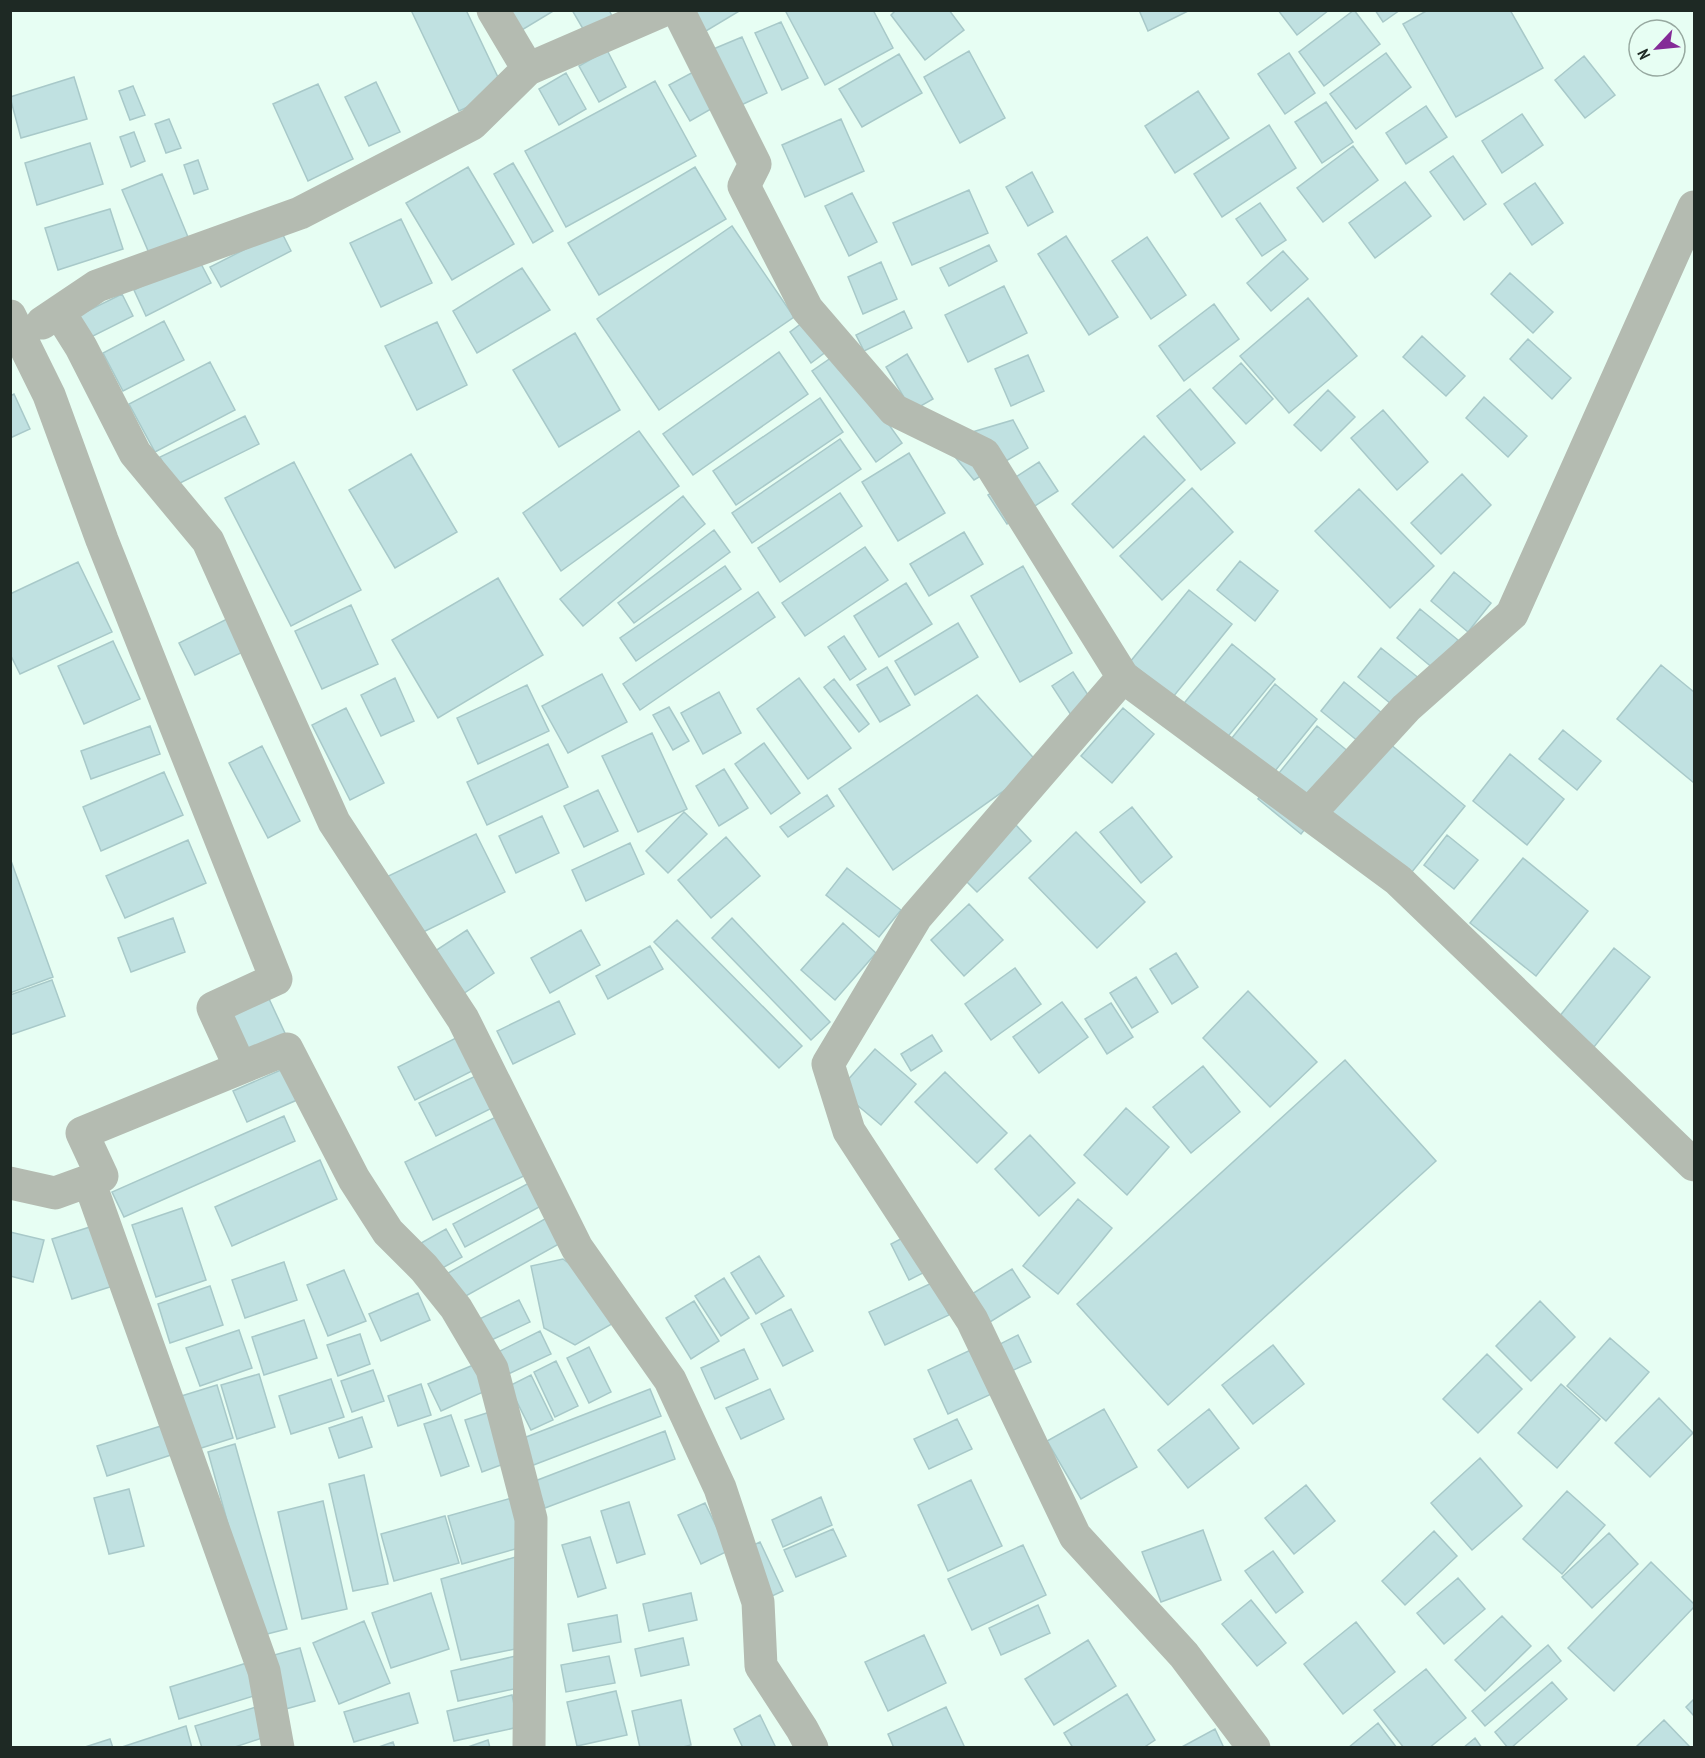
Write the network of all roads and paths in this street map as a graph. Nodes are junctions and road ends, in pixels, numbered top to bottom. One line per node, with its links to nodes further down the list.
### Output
1 (493, 10): 4 (street)
2 (664, 10): 4 (street)
3 (678, 10): 8 (street)
4 (528, 69): 6 (street)
5 (1695, 207): 9 (street)
6 (59, 312): 7 (street); 16 (street)
7 (16, 327): 10 (street)
8 (1124, 677): 9 (street); 17 (street)
9 (1309, 814): 11 (street)
10 (240, 1067): 12 (street); 15 (street)
11 (1695, 1165)
12 (89, 1181): 13 (street); 14 (street)
13 (10, 1184)
14 (278, 1748)
15 (529, 1748)
16 (812, 1748)
17 (1254, 1748)

